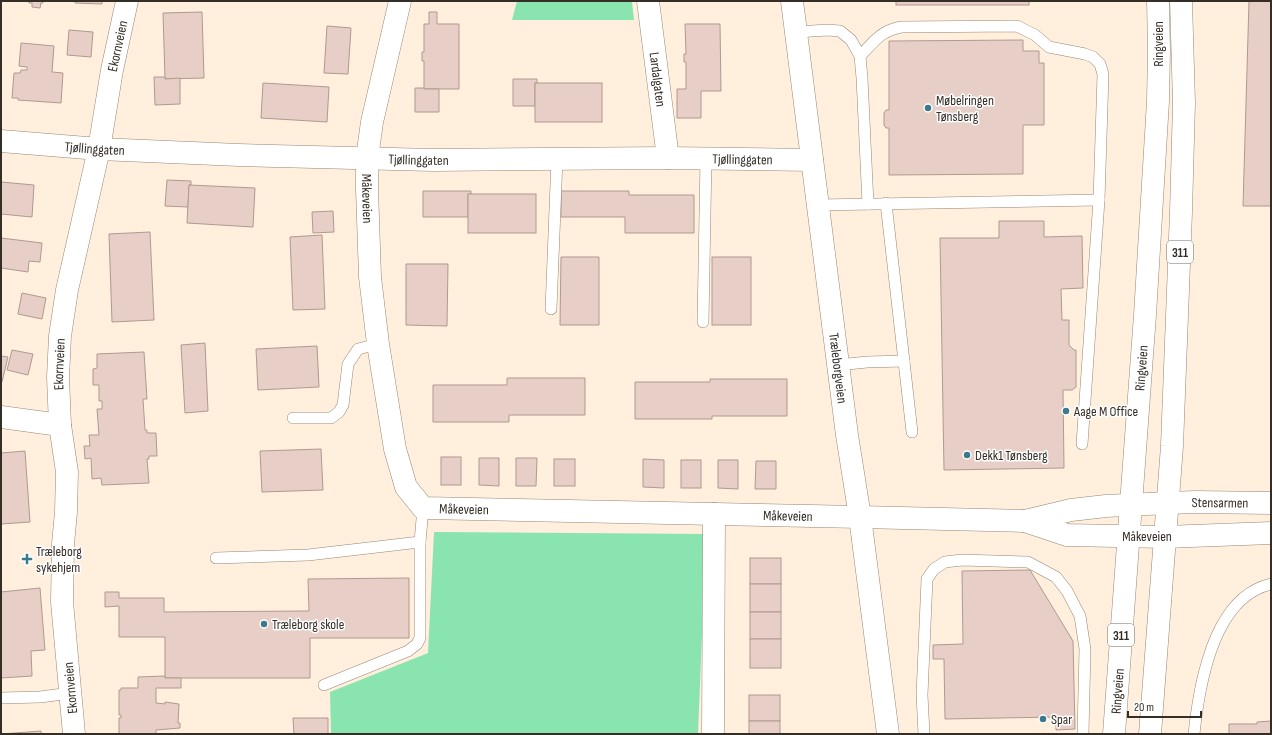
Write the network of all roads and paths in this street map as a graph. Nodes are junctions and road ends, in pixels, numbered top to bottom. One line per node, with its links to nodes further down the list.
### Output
1 (126, 1): 10 (street, Ekornveien)
2 (400, 1): 11 (street, Måkeveien)
3 (648, 1): 12 (street, Lardalgaten)
4 (792, 1): 7 (street, Træleborgveien)
5 (1158, 1): 32 (street, Ringveien / 311)
6 (1180, 1): 30 (street, Ringveien / 311)
7 (796, 32): 8 (lane); 15 (street, Træleborgveien)
8 (860, 56): 16 (lane); 18 (lane)
9 (1, 141): 10 (street, Tjøllinggaten)
10 (99, 149): 11 (street, Tjøllinggaten); 27 (street, Ekornveien)
11 (367, 158): 14 (street, Tjøllinggaten); 22 (street, Måkeveien)
12 (668, 158): 13 (street, Tjøllinggaten); 14 (street, Tjøllinggaten)
13 (706, 158): 15 (street, Tjøllinggaten); 21 (lane)
14 (557, 159): 20 (lane)
15 (812, 160): 17 (street, Træleborgveien)
16 (1099, 200): 19 (lane); 29 (lane)
17 (818, 204): 18 (lane); 24 (street, Træleborgveien)
18 (868, 204): 19 (lane)
19 (886, 204): 23 (lane)
20 (551, 310)
21 (703, 322)
22 (378, 344): 26 (lane); 33 (street, Måkeveien)
23 (904, 361): 24 (lane); 28 (lane)
24 (838, 365): 35 (street, Træleborgveien)
25 (1, 417): 27 (street)
26 (294, 418)
27 (60, 425): 44 (street, Ekornveien)
28 (912, 432)
29 (1082, 444)
30 (1168, 503): 31 (street, Stensarmen); 32 (street, Måkeveien); 39 (street, Ringveien / 311)
31 (1271, 503)
32 (1131, 505): 36 (street, Måkeveien); 38 (street, Ringveien / 311)
33 (423, 508): 34 (street, Måkeveien); 40 (lane)
34 (714, 514): 35 (street, Måkeveien); 47 (street)
35 (860, 518): 36 (street, Måkeveien); 48 (street, Træleborgveien)
36 (1025, 521): 38 (street, Måkeveien)
37 (1271, 533): 39 (street, Måkeveien)
38 (1128, 536): 39 (street, Måkeveien); 51 (street, Ringveien / 311)
39 (1166, 537): 52 (street, Ringveien / 311)
40 (420, 542): 41 (lane); 43 (lane)
41 (216, 558)
42 (1271, 584): 53 (lane)
43 (324, 685)
44 (71, 693): 45 (lane); 46 (street, Ekornveien)
45 (1, 698)
46 (74, 734)
47 (713, 734)
48 (888, 734)
49 (924, 734): 50 (lane)
50 (1083, 734)
51 (1114, 734)
52 (1150, 734)
53 (1194, 734)

